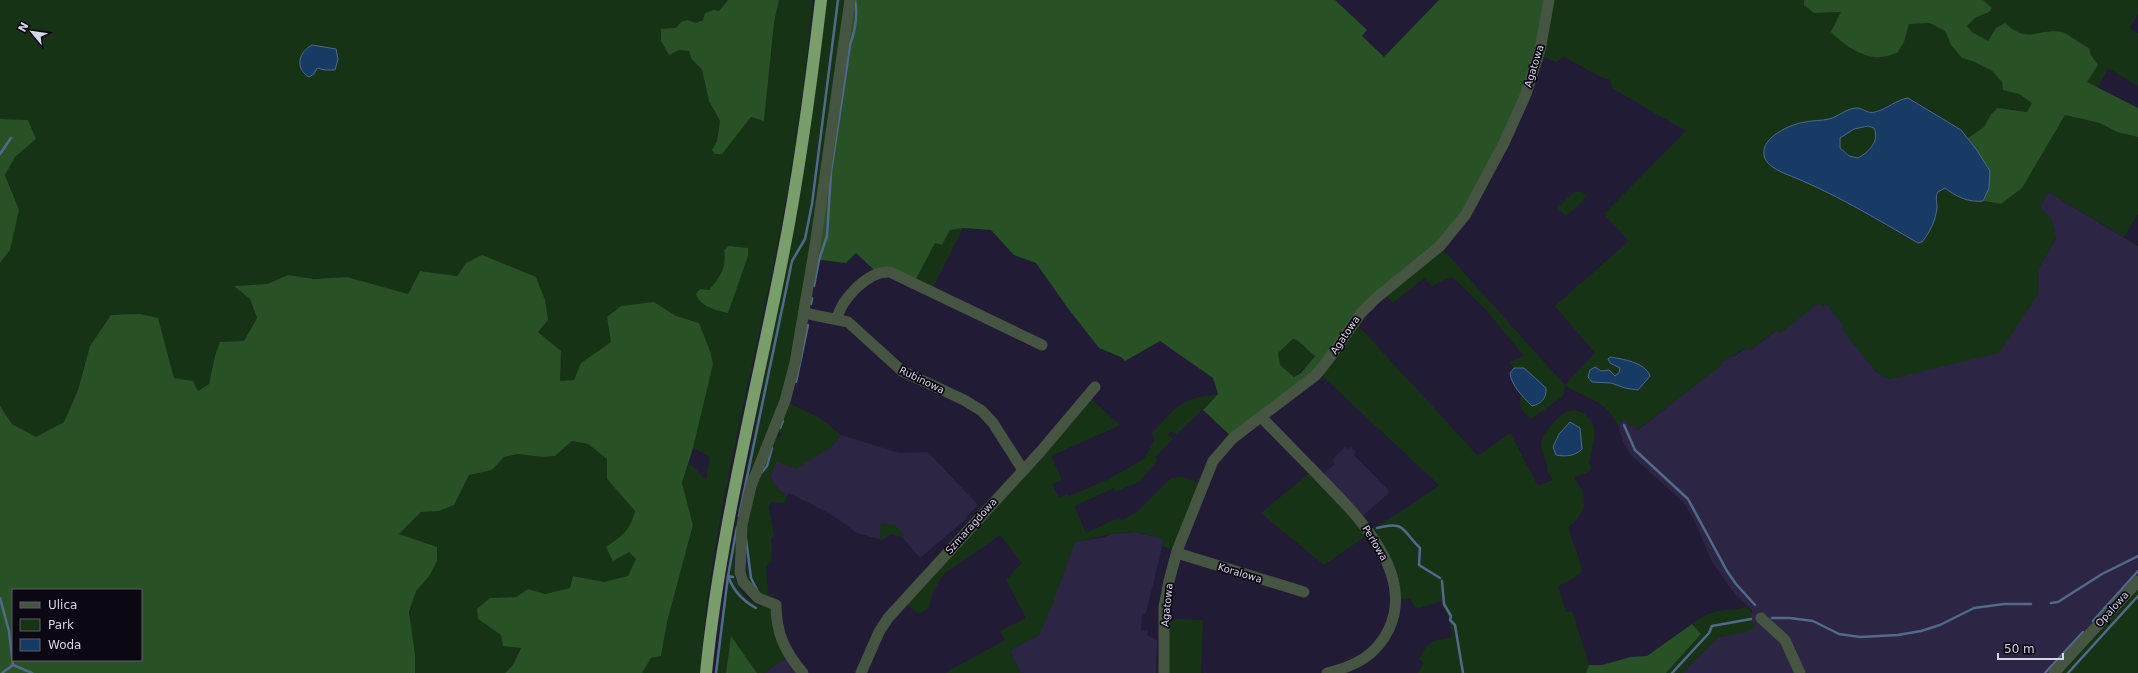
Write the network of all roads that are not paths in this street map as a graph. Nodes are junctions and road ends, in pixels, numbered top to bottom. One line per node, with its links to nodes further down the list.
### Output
1 (821, 0): 14 (highway)
2 (850, 0): 4 (street)
3 (1550, 0): 8 (street, Agatowa)
4 (804, 313): 5 (street, Rubinowa); 15 (street)
5 (837, 318): 6 (street); 9 (street, Rubinowa)
6 (1042, 345)
7 (1095, 387): 9 (street, Szmaragdowa)
8 (1261, 417): 10 (street, Agatowa); 18 (street, Perłowa)
9 (1023, 470): 16 (street, Szmaragdowa)
10 (1177, 553): 12 (street, Koralowa); 17 (street, Agatowa)
11 (2138, 581): 20 (street, Opalowa)
12 (1304, 592)
13 (1761, 618): 19 (street)
14 (706, 673)
15 (803, 673)
16 (861, 673)
17 (1164, 673)
18 (1327, 673)
19 (1800, 673)
20 (2054, 673)

